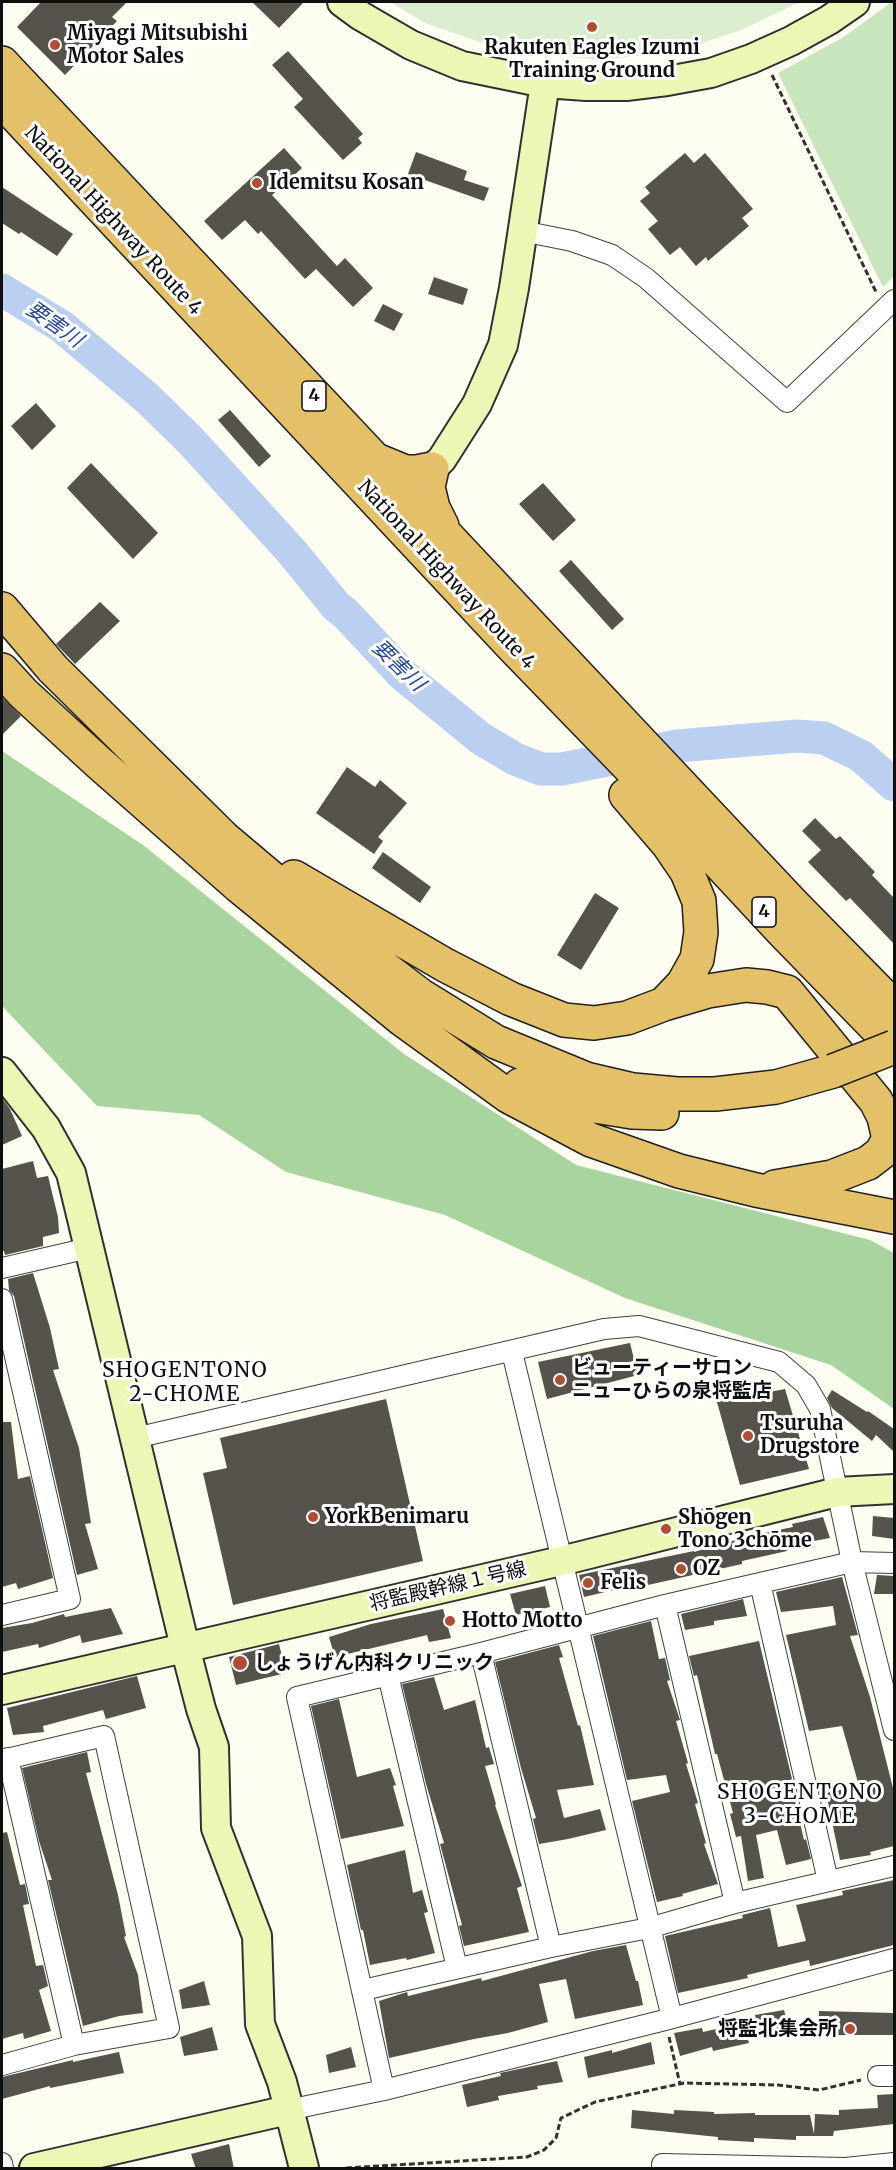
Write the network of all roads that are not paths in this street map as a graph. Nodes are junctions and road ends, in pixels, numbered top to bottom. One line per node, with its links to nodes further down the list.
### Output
1 (342, 2): 4 (street)
2 (855, 2): 4 (street)
3 (2, 63): 8 (highway, National Highway Route 4 / 4)
4 (545, 83): 6 (street)
5 (2, 101): 13 (highway, National Highway Route 4 / 4)
6 (522, 231): 7 (street); 9 (street)
7 (889, 305)
8 (372, 457): 9 (highway); 10 (highway, National Highway Route 4 / 4)
9 (432, 469): 10 (highway)
10 (448, 539): 13 (highway, National Highway Route 4 / 4)
11 (2, 609): 15 (highway)
12 (2, 670): 20 (highway)
13 (602, 734): 14 (highway); 14 (highway, National Highway Route 4 / 4)
14 (638, 774): 16 (highway, National Highway Route 4 / 4); 18 (highway); 21 (highway, National Highway Route 4 / 4)
15 (224, 838): 18 (highway); 24 (highway)
16 (792, 903): 17 (highway); 19 (highway, National Highway Route 4 / 4)
17 (894, 993)
18 (664, 1004): 25 (highway)
19 (894, 1007)
20 (403, 1020): 24 (highway); 25 (highway)
21 (894, 1046): 24 (highway, bridge)
22 (894, 1069): 24 (highway)
23 (2, 1072): 27 (street)
24 (839, 1080)
25 (756, 1190): 26 (highway)
26 (894, 1217)
27 (89, 1248): 28 (street); 31 (street)
28 (2, 1268)
29 (2, 1299): 39 (street)
30 (512, 1352): 31 (street); 33 (street); 34 (street)
31 (135, 1438): 41 (street)
32 (894, 1489): 33 (street, 将監殿幹線１号線)
33 (837, 1492): 34 (street, 将監殿幹線１号線); 35 (street)
34 (561, 1560): 40 (street); 41 (street, 将監殿幹線１号線)
35 (852, 1562): 36 (street); 37 (street); 44 (street)
36 (894, 1563)
37 (760, 1583): 38 (street); 49 (street)
38 (665, 1605): 40 (street); 50 (street)
39 (2, 1616)
40 (577, 1629): 42 (street); 51 (street)
41 (185, 1647): 45 (street, 将監殿幹線１号線); 60 (street)
42 (481, 1653): 43 (street); 52 (street)
43 (388, 1675): 54 (street); 55 (street)
44 (888, 1679): 46 (street)
45 (2, 1690)
46 (894, 1730)
47 (5, 1759): 57 (street); 57 (street)
48 (894, 1866): 49 (street)
49 (828, 1881): 50 (street)
50 (735, 1904): 51 (street)
51 (649, 1928): 52 (street); 56 (street)
52 (550, 1947): 54 (street)
53 (894, 1959): 56 (street)
54 (457, 1968): 55 (street)
55 (363, 1990): 59 (street)
56 (668, 2019): 59 (street)
57 (74, 2045): 58 (street)
58 (2, 2065)
59 (384, 2090): 60 (street)
60 (288, 2110): 64 (street); 65 (street)
61 (2, 2163): 63 (street)
62 (894, 2163): 66 (street)
63 (3, 2169)
64 (34, 2169)
65 (304, 2169)
66 (662, 2169)

